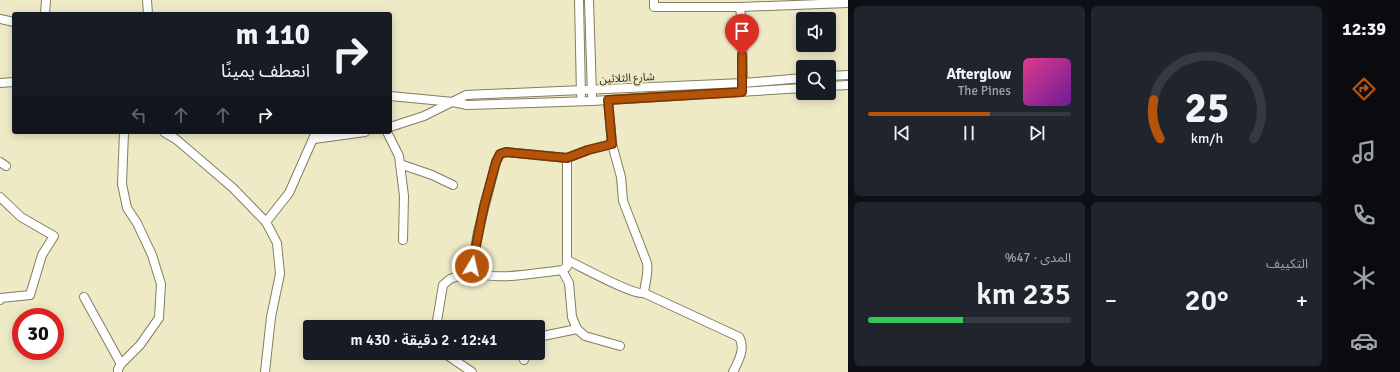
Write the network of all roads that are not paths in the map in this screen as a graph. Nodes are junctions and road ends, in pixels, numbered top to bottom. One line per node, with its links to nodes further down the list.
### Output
1 (46, 0): 8 (street)
2 (147, 0): 9 (street)
3 (579, 0): 22 (street)
4 (589, 0): 21 (street)
5 (654, 0): 7 (street)
6 (848, 3): 7 (street)
7 (740, 7): 16 (street)
8 (45, 12)
9 (148, 12)
10 (0, 19): 11 (street)
11 (12, 22)
12 (848, 75): 13 (street)
13 (836, 76)
14 (796, 79): 16 (street, شارع الثلاثين)
15 (12, 82): 17 (street)
16 (743, 83): 21 (street, شارع الثلاثين); 23 (street)
17 (0, 84)
18 (848, 85): 19 (street)
19 (836, 86)
20 (796, 88): 23 (street, شارع الثلاثين)
21 (592, 90): 22 (street, شارع الثلاثين); 27 (street)
22 (580, 91): 26 (street); 28 (street, شارع الثلاثين)
23 (742, 92): 25 (street, شارع الثلاثين)
24 (392, 96): 28 (street, شارع الثلاثين)
25 (608, 100): 27 (street, شارع الثلاثين); 35 (street)
26 (581, 101): 27 (street, شارع الثلاثين); 28 (street, شارع الثلاثين)
27 (592, 101)
28 (453, 102): 29 (street)
29 (392, 126)
30 (124, 134): 53 (street)
31 (167, 134): 40 (street)
32 (340, 134): 34 (street)
33 (388, 134): 37 (street)
34 (315, 136): 40 (street)
35 (612, 144): 36 (street); 45 (street)
36 (567, 158): 42 (street); 44 (street)
37 (400, 164): 38 (street); 41 (street)
38 (454, 185)
39 (0, 197): 47 (street)
40 (266, 222): 54 (street)
41 (403, 240)
42 (567, 260): 43 (street); 45 (street)
43 (562, 270): 44 (street); 49 (street)
44 (474, 271): 48 (street)
45 (644, 293): 56 (street)
46 (84, 297): 53 (street)
47 (0, 300)
48 (437, 320)
49 (577, 330): 50 (street); 51 (street)
50 (545, 335)
51 (620, 346)
52 (454, 360): 55 (street)
53 (120, 368)
54 (265, 372)
55 (472, 372)
56 (733, 372)

